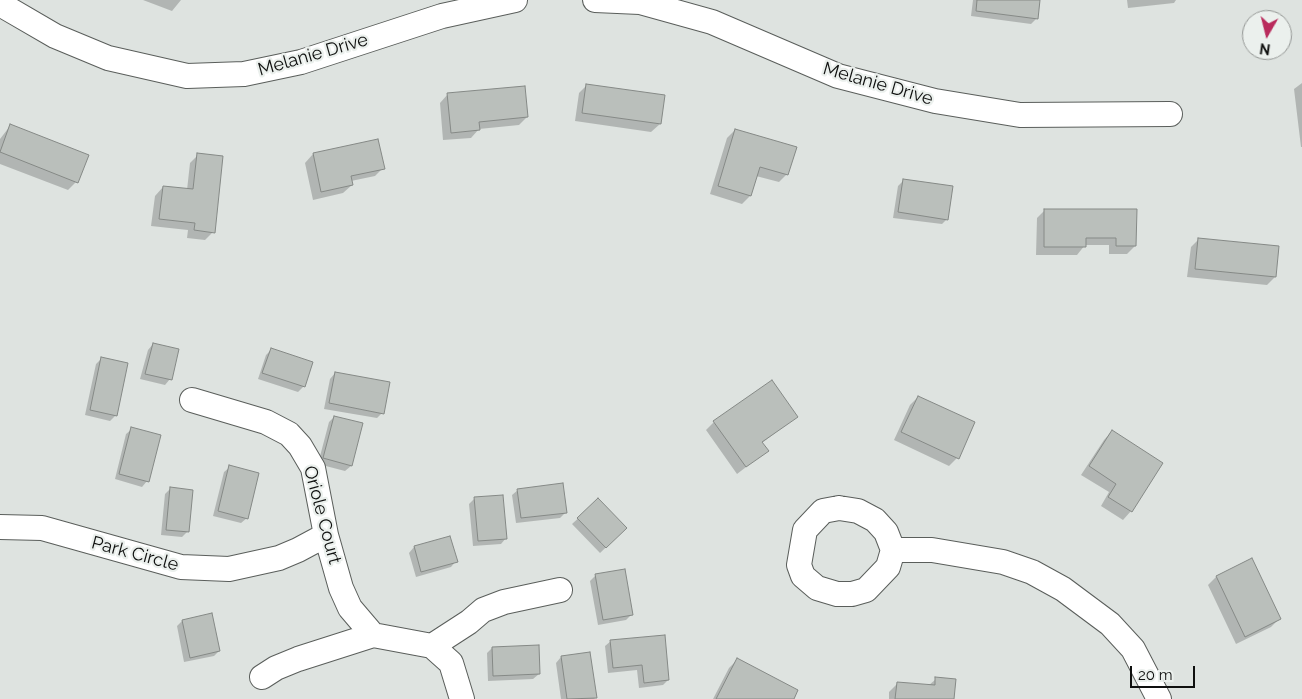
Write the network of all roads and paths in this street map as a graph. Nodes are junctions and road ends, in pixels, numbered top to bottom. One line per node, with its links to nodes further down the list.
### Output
1 (515, 0): 3 (street, Melanie Drive)
2 (596, 0): 4 (street, Melanie Drive)
3 (0, 4)
4 (1170, 114)
5 (192, 400): 7 (street, Oriole Court)
6 (0, 527): 7 (street, Park Circle)
7 (326, 535): 10 (street, Oriole Court)
8 (893, 550): 14 (street)
9 (560, 590): 11 (street)
10 (373, 635): 11 (street); 12 (street)
11 (432, 646): 13 (street)
12 (262, 677)
13 (462, 699)
14 (1159, 699)

